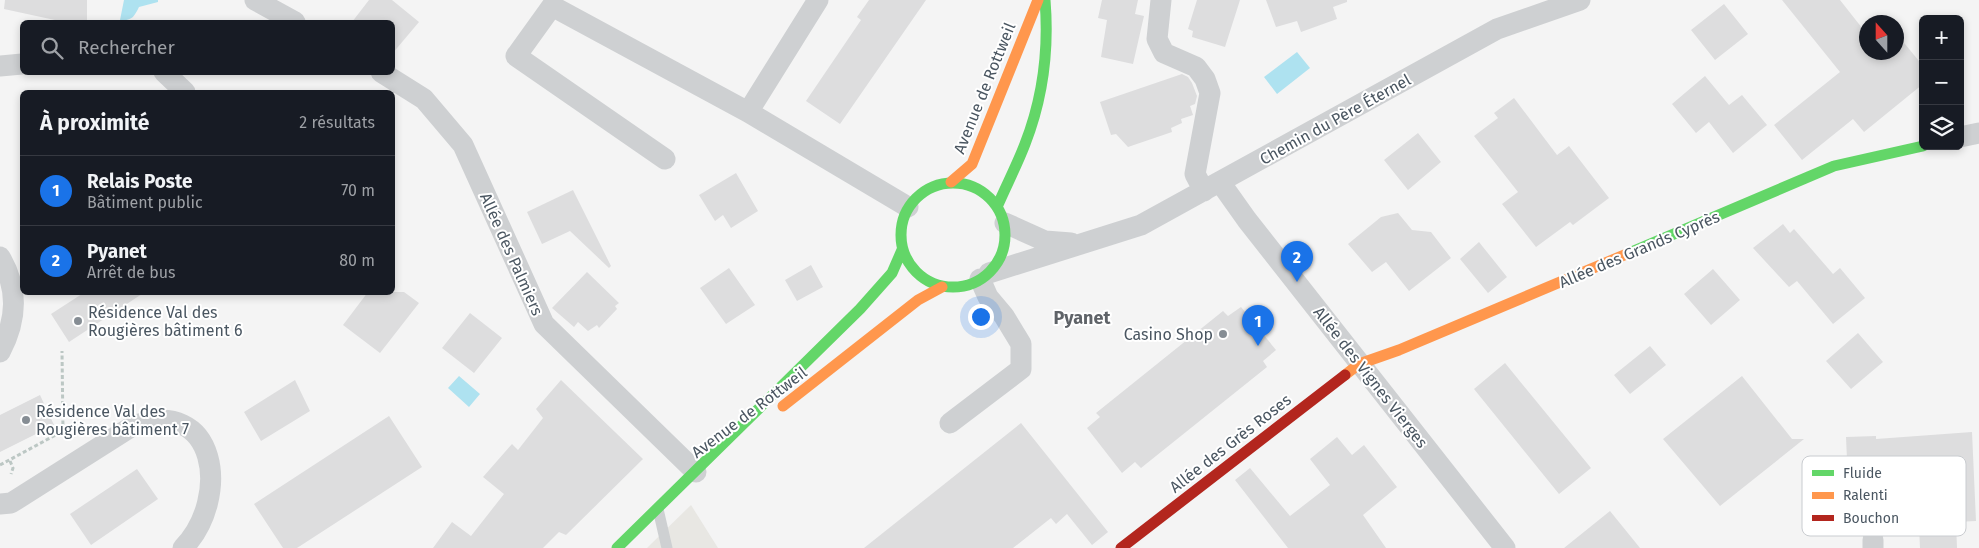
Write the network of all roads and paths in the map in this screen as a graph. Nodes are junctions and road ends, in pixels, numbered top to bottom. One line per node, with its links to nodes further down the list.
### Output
1 (255, 0): 7 (street)
2 (818, 0): 13 (street)
3 (1038, 0): 18 (main road, Avenue de Rottweil)
4 (1045, 0): 21 (main road)
5 (1161, 0): 19 (street, Allée des Vignes Vierges)
6 (1579, 0): 19 (street, Chemin du Père Éternel)
7 (291, 20)
8 (20, 64): 9 (street)
9 (0, 66)
10 (167, 75): 12 (street)
11 (386, 75): 32 (street, Allée des Palmiers)
12 (184, 90)
13 (748, 112): 17 (street); 20 (street)
14 (1979, 133): 15 (street)
15 (1964, 136)
16 (1919, 147): 29 (main road, Allée des Grands Cyprès)
17 (665, 158)
18 (951, 182): 20 (main road); 21 (main road)
19 (1212, 187): 22 (street, Chemin du Père Éternel); 29 (street, Allée des Vignes Vierges)
20 (908, 207): 23 (main road)
21 (1001, 215): 22 (street, Chemin du Père Éternel); 25 (main road)
22 (1091, 241): 25 (street, Chemin du Père Éternel)
23 (902, 250): 26 (main road); 32 (main road, Avenue de Rottweil)
24 (0, 257): 27 (street)
25 (985, 276): 26 (main road); 30 (street)
26 (942, 287): 32 (main road, Avenue de Rottweil)
27 (0, 352)
28 (62, 352): 31 (path)
29 (1359, 364): 38 (main road, Allée des Grès Roses); 39 (street, Allée des Vignes Vierges)
30 (950, 423)
31 (0, 465)
32 (696, 472): 34 (main road)
33 (0, 504): 35 (street)
34 (658, 509): 36 (main road); 37 (lane)
35 (184, 548)
36 (617, 548)
37 (668, 548)
38 (1121, 548)
39 (1505, 548)

